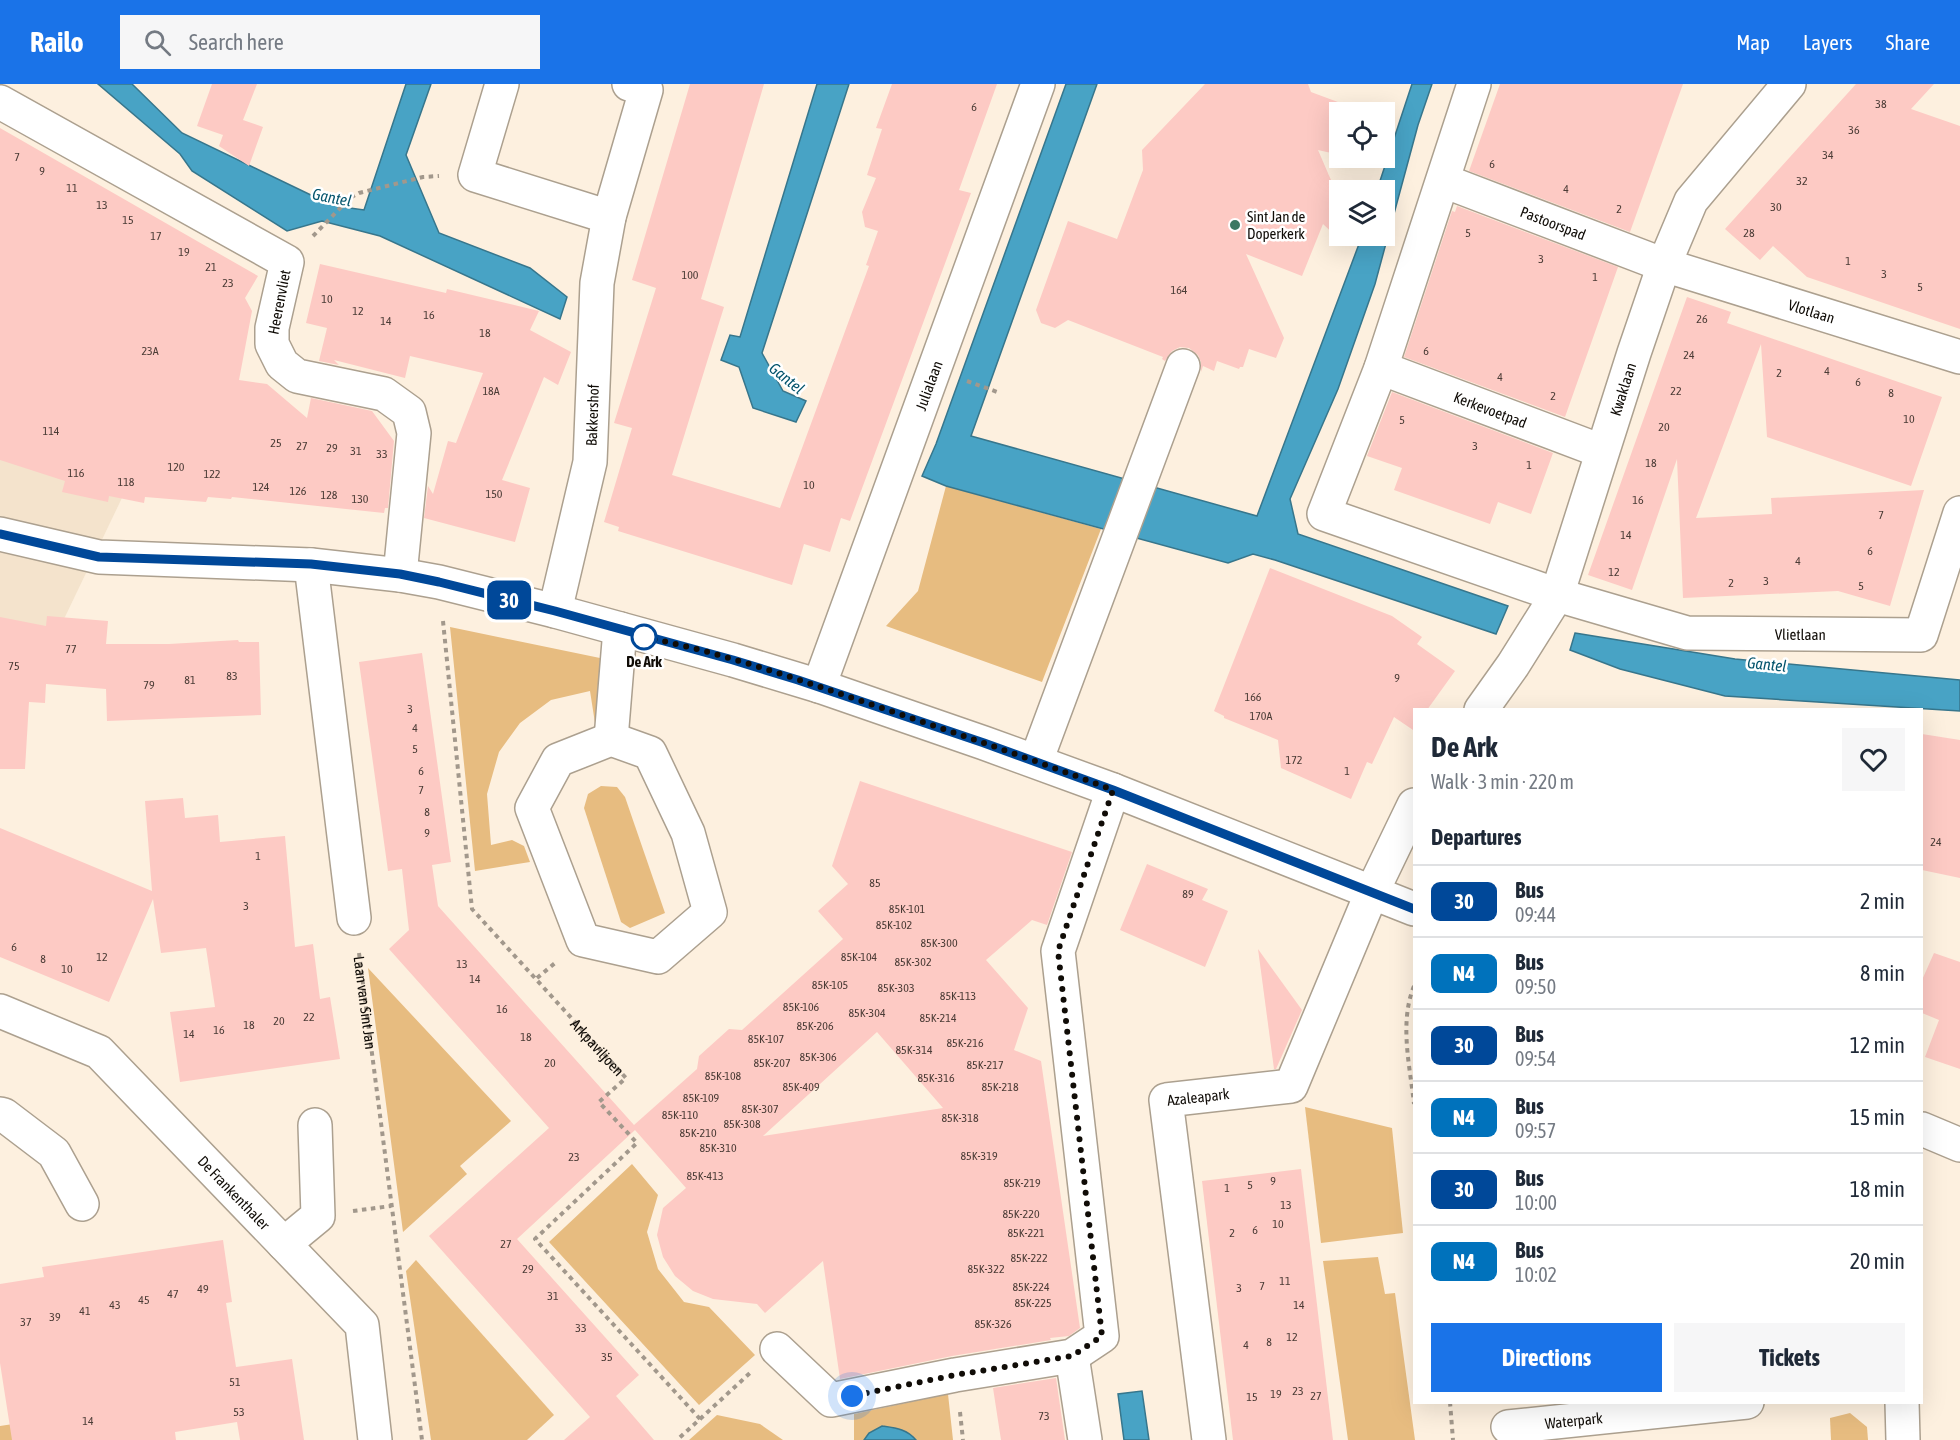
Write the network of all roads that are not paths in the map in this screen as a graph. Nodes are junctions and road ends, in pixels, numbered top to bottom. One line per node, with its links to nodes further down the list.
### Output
1 (502, 84): 8 (street)
2 (629, 84): 8 (street, Bakkershof)
3 (1038, 84): 21 (street, Julialaan)
4 (1474, 84): 7 (street)
5 (1777, 86): 9 (street, Kwaklaan)
6 (0, 102): 17 (street, Heerenvliet)
7 (1444, 181): 9 (street, Pastoorspad); 12 (street)
8 (609, 217): 19 (street, Bakkershof)
9 (1664, 265): 10 (street, Vlotlaan); 13 (street, Kwaklaan)
10 (1960, 357)
11 (1183, 366): 24 (street)
12 (1381, 368): 13 (street, Kerkevoetpad); 18 (street)
13 (1601, 451): 18 (street, Kwaklaan)
14 (1960, 513): 18 (street, Vlietlaan)
15 (0, 534): 16 (street)
16 (311, 564): 17 (street); 29 (street)
17 (400, 574): 19 (street)
18 (1557, 595): 22 (street, Kwaklaan)
19 (555, 611): 20 (street)
20 (620, 629): 21 (street); 23 (street)
21 (819, 686): 24 (street)
22 (1482, 708)
23 (611, 739): 23 (street)
24 (1036, 761): 25 (street)
25 (1113, 790): 27 (street); 38 (street)
26 (1413, 807): 27 (street)
27 (1372, 892): 28 (street); 44 (street, Azaleapark)
28 (1413, 909)
29 (354, 918)
30 (0, 1011): 36 (street, De Frankenthaler)
31 (0, 1114): 35 (street)
32 (315, 1125): 36 (street)
33 (1923, 1129): 34 (street)
34 (1960, 1145)
35 (82, 1204)
36 (284, 1244): 42 (street, De Frankenthaler)
37 (777, 1349): 38 (street)
38 (1072, 1356): 43 (street)
39 (1728, 1404): 41 (street, Waterpark)
40 (1902, 1404): 45 (street)
41 (1508, 1427)
42 (375, 1440)
43 (1085, 1440)
44 (1209, 1440)
45 (1903, 1440)

